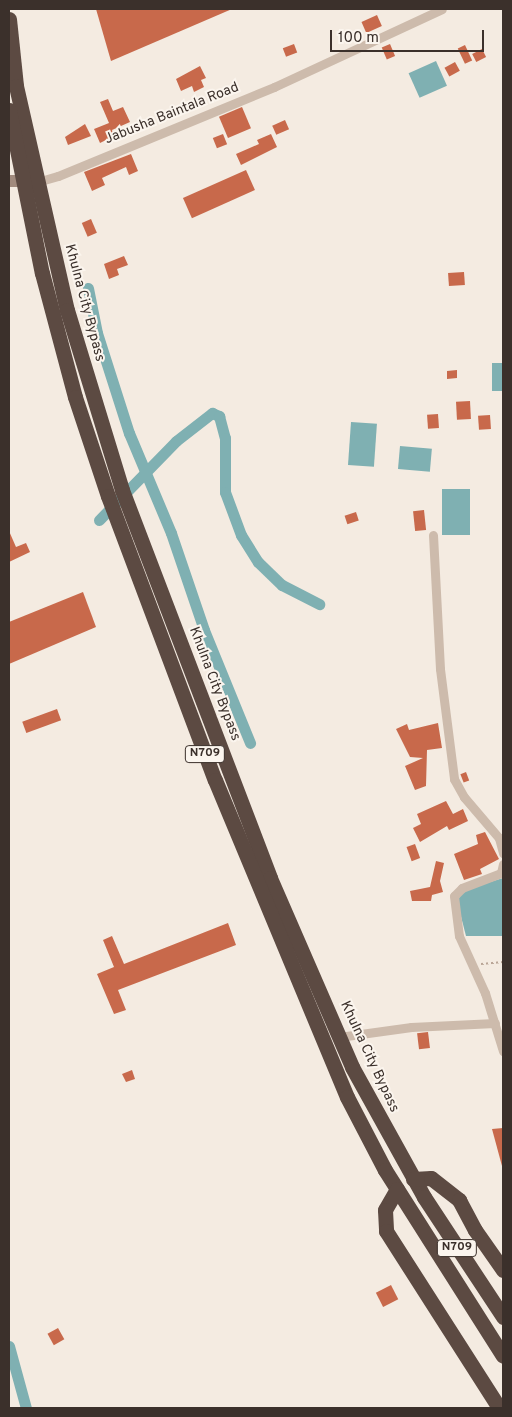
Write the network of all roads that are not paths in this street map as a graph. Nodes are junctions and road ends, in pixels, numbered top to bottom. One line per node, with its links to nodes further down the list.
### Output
1 (442, 9): 5 (street, Jabusha Baintala Road)
2 (9, 20): 5 (highway, Khulna City Bypass / N709)
3 (9, 110): 4 (highway, N709)
4 (15, 181): 5 (main road); 13 (highway, N709)
5 (37, 182): 10 (highway, Khulna City Bypass / N709)
6 (434, 535): 7 (street)
7 (503, 853)
8 (503, 864): 9 (street)
9 (495, 1023): 10 (street); 11 (street)
10 (340, 1037): 12 (highway, Khulna City Bypass / N709)
11 (503, 1050)
12 (413, 1179): 14 (highway); 15 (highway, Khulna City Bypass / N709)
13 (397, 1189): 16 (highway, N709); 17 (highway)
14 (503, 1270)
15 (503, 1317)
16 (503, 1356)
17 (499, 1408)

